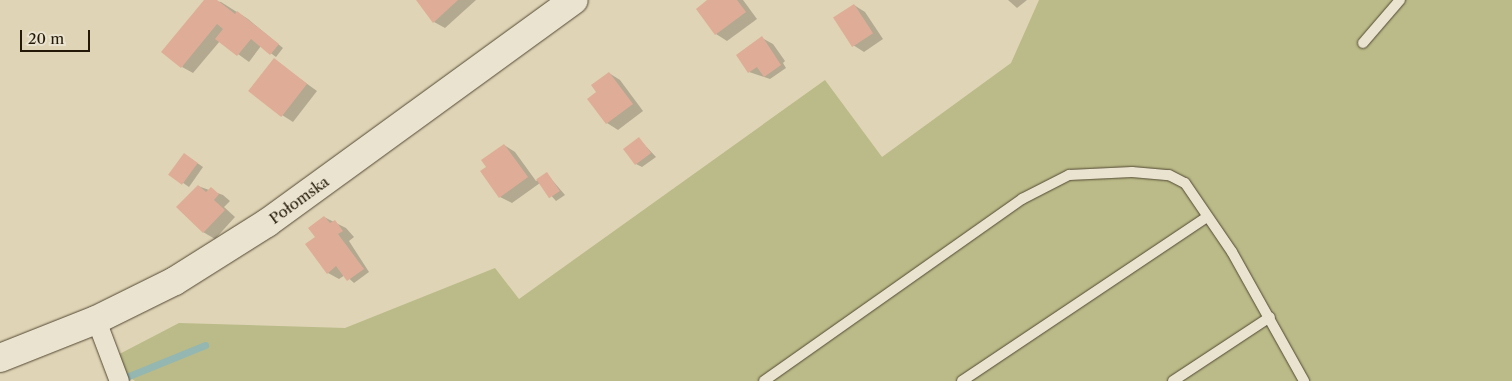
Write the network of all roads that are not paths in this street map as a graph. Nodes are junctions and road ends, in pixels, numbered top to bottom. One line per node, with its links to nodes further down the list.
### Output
1 (574, 0): 6 (street, Połomska)
2 (1400, 0): 3 (lane)
3 (1363, 43)
4 (1207, 217): 5 (lane); 9 (lane); 10 (lane)
5 (1270, 317): 11 (lane); 12 (lane)
6 (96, 320): 7 (street, Połomska); 8 (street)
7 (0, 358)
8 (119, 381)
9 (764, 381)
10 (962, 381)
11 (1173, 381)
12 (1304, 381)

